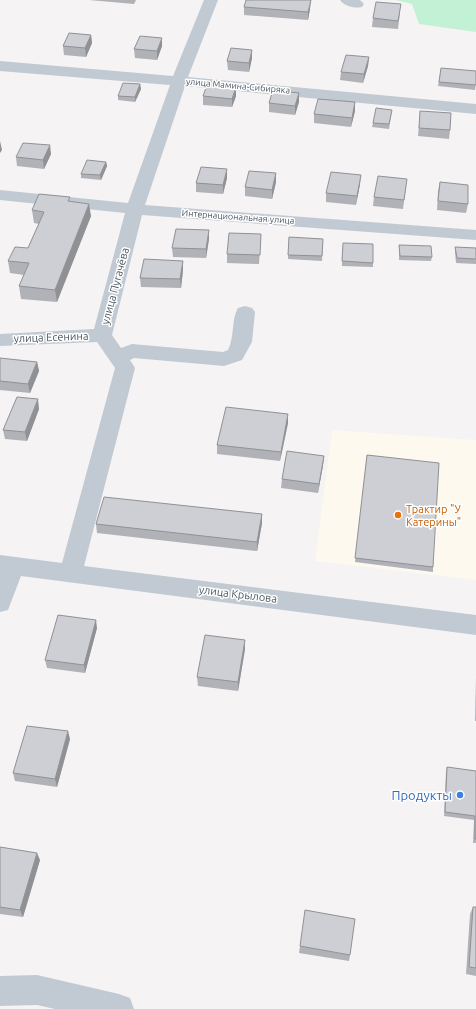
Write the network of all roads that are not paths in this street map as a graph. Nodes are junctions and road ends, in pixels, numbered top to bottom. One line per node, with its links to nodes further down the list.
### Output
1 (211, 0): 3 (street, улица Пугачёва)
2 (0, 66): 3 (street, улица Мамина-Сибиряка)
3 (179, 81): 4 (street, улица Мамина-Сибиряка); 6 (street, улица Пугачёва)
4 (476, 108)
5 (0, 195): 6 (street, Интернациональная улица)
6 (135, 209): 7 (street, Интернациональная улица); 9 (street, улица Пугачёва)
7 (476, 235)
8 (245, 312): 11 (street)
9 (102, 335): 10 (street, улица Есенина); 11 (street, улица Пугачёва)
10 (0, 340)
11 (117, 358): 13 (street, улица Пугачёва)
12 (6, 565): 13 (street, улица Крылова); 14 (street)
13 (71, 572): 15 (street, улица Крылова)
14 (0, 603)
15 (476, 625)
16 (0, 991): 17 (street)
17 (119, 1009)

